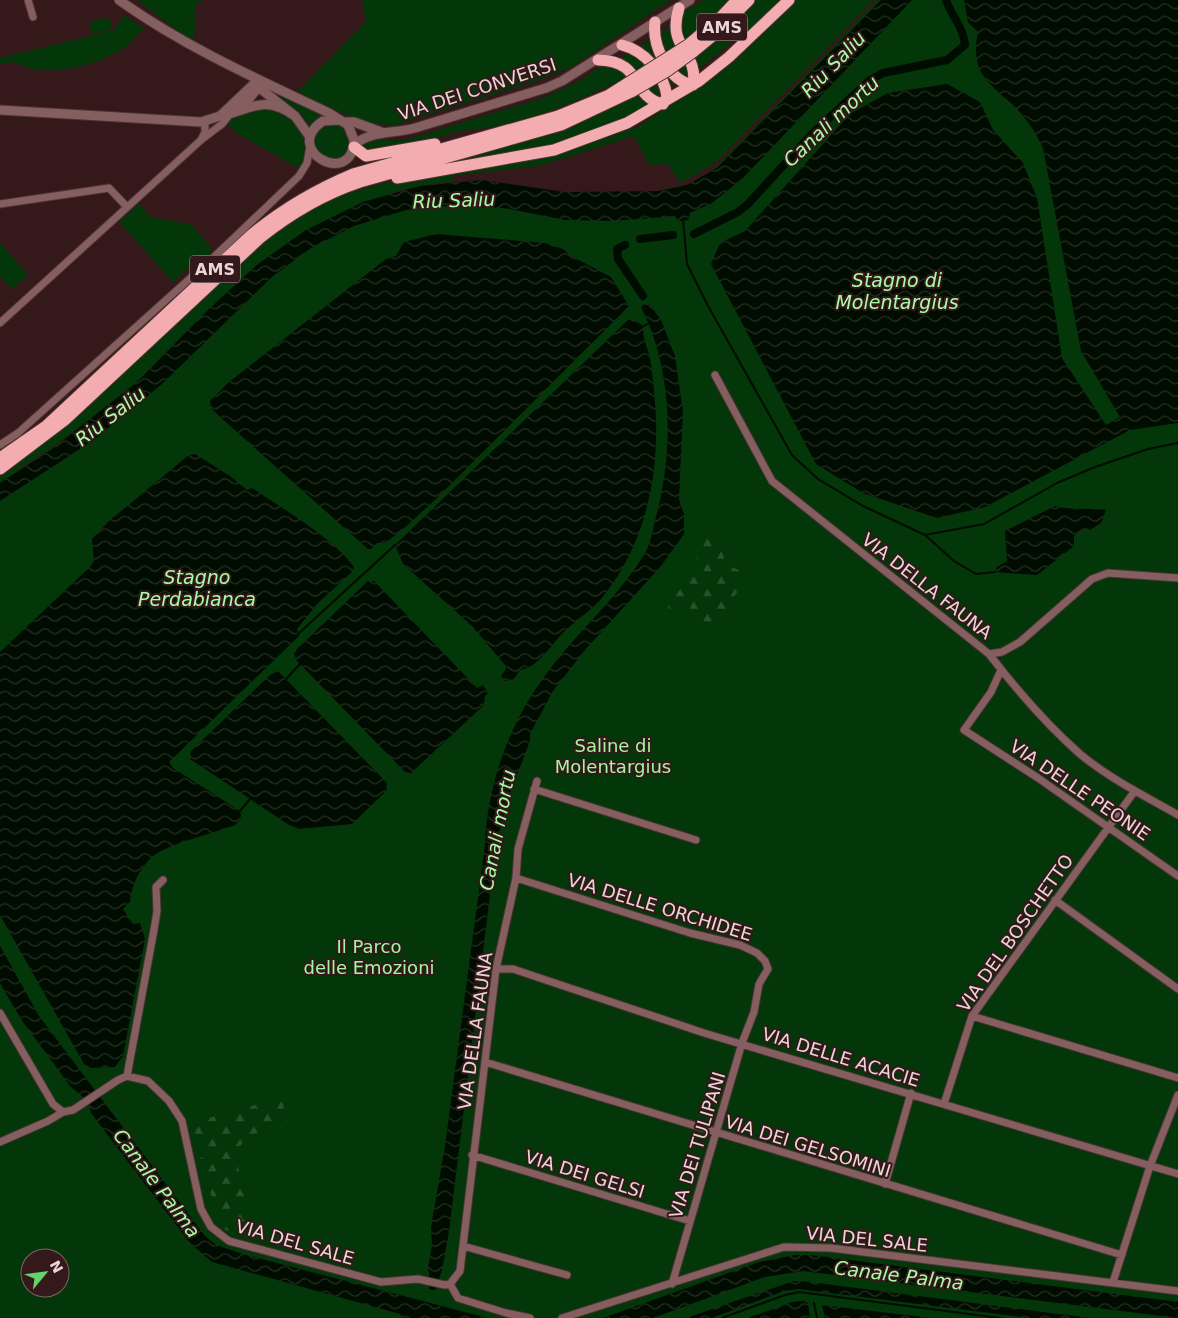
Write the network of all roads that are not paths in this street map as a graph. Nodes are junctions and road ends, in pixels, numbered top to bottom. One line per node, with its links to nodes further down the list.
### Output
1 (28, 0): 8 (street)
2 (119, 0): 13 (street)
3 (690, 0): 7 (street, VIA DEI CONVERSI)
4 (737, 0): 11 (highway, AMS)
5 (749, 0): 11 (highway, AMS)
6 (789, 0): 14 (highway)
7 (679, 8): 9 (street, VIA DEI CONVERSI); 14 (highway)
8 (33, 17)
9 (655, 22): 10 (street, VIA DEI CONVERSI); 14 (highway)
10 (622, 45): 12 (street, VIA DEI CONVERSI); 16 (highway)
11 (690, 48): 15 (highway, AMS, bridge)
12 (598, 60): 16 (highway); 26 (street, VIA DEI CONVERSI)
13 (258, 80): 17 (street); 20 (street); 21 (street); 22 (street)
14 (693, 85): 16 (highway)
15 (631, 87): 30 (highway, AMS); 31 (highway, AMS)
16 (663, 104): 31 (highway)
17 (240, 108): 19 (street); 22 (street)
18 (0, 110): 23 (street)
19 (230, 114): 21 (street); 27 (street)
20 (329, 114): 24 (street); 25 (street)
21 (220, 116): 23 (street)
22 (295, 116): 28 (street)
23 (205, 122): 27 (street)
24 (342, 122): 25 (street, VIA DEI CONVERSI); 28 (street); 29 (street)
25 (354, 122): 26 (street, VIA DEI CONVERSI)
26 (384, 133): 29 (street)
27 (201, 140): 33 (street)
28 (310, 142): 29 (street); 36 (street)
29 (354, 146): 30 (highway)
30 (449, 147): 37 (highway, AMS)
31 (381, 176): 38 (highway, AMS)
32 (0, 204): 33 (street)
33 (127, 207): 34 (street)
34 (0, 322)
35 (715, 375): 40 (street, VIA DELLA FAUNA)
36 (0, 445)
37 (0, 458)
38 (0, 468)
39 (1178, 578): 40 (street, VIA DELLA FAUNA)
40 (989, 654): 41 (street)
41 (1001, 670): 44 (street); 46 (street, VIA DELLE PEONIE)
42 (537, 781): 43 (street, VIA DELLA FAUNA)
43 (534, 790): 47 (street); 49 (street, VIA DELLA FAUNA)
44 (1134, 792): 45 (street); 46 (street, VIA DEL BOSCHETTO)
45 (1178, 816)
46 (1108, 826): 48 (street, VIA DELLE PEONIE); 51 (street, VIA DEL BOSCHETTO)
47 (696, 840)
48 (1178, 876)
49 (516, 878): 52 (street, VIA DELLA FAUNA); 56 (street, VIA DELLE ORCHIDEE)
50 (163, 880): 58 (street)
51 (1055, 900): 53 (street); 55 (street, VIA DEL BOSCHETTO)
52 (496, 970): 56 (street, VIA DELLE ACACIE); 57 (street, VIA DELLA FAUNA)
53 (1178, 989)
54 (0, 1013): 63 (street)
55 (972, 1016): 59 (street); 62 (street, VIA DEL BOSCHETTO)
56 (742, 1043): 60 (street, VIA DELLE ACACIE); 64 (street, VIA DEI TULIPANI)
57 (485, 1062): 64 (street, VIA DEI GELSOMINI); 66 (street, VIA DELLA FAUNA)
58 (127, 1076): 63 (street); 75 (street, VIA DEL SALE)
59 (1178, 1078)
60 (911, 1093): 62 (street, VIA DELLE ACACIE); 69 (street)
61 (1178, 1095): 67 (street)
62 (944, 1104): 67 (street, VIA DELLE ACACIE)
63 (63, 1112): 65 (street)
64 (716, 1134): 69 (street, VIA DEI GELSOMINI); 70 (street, VIA DEI TULIPANI)
65 (0, 1142)
66 (472, 1155): 70 (street, VIA DEI GELSI); 71 (street, VIA DELLA FAUNA)
67 (1150, 1166): 68 (street, VIA DELLE ACACIE); 72 (street)
68 (1178, 1174)
69 (885, 1184): 72 (street, VIA DEI GELSOMINI)
70 (690, 1221): 76 (street, VIA DEI TULIPANI)
71 (463, 1246): 73 (street); 75 (street, VIA DELLA FAUNA)
72 (1122, 1255): 74 (street)
73 (567, 1275)
74 (1113, 1282): 76 (street, VIA DEL SALE); 77 (street, VIA DEL SALE)
75 (450, 1284): 78 (street)
76 (672, 1284): 79 (street, VIA DEL SALE)
77 (1178, 1291)
78 (530, 1318)
79 (562, 1318)

